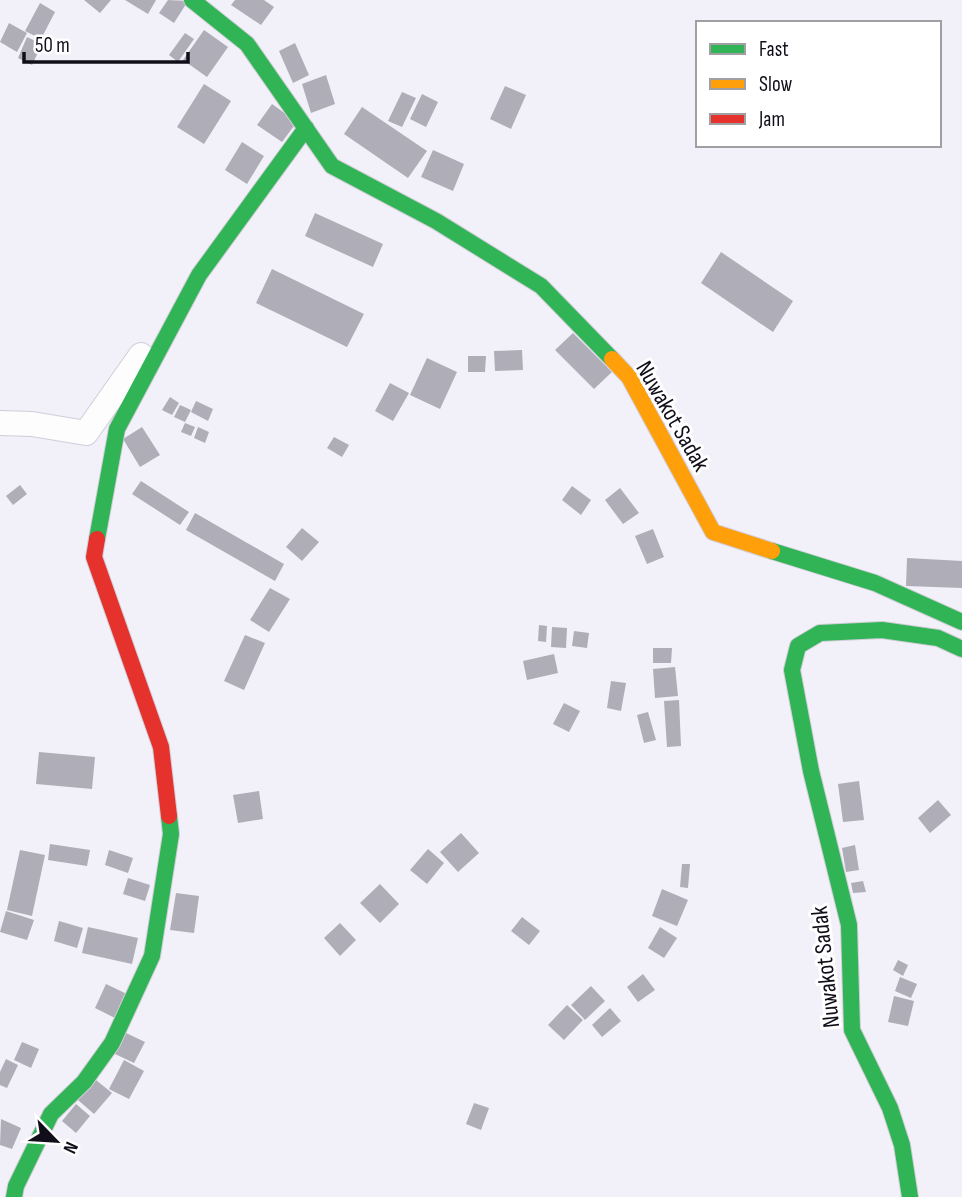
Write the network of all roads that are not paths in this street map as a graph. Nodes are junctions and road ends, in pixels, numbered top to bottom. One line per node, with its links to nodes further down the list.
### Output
1 (192, 0): 2 (street, Nuwakot Sadak)
2 (306, 128): 3 (street); 5 (street, Nuwakot Sadak)
3 (199, 275): 4 (street); 7 (street)
4 (0, 423)
5 (962, 622)
6 (962, 649): 8 (street, Nuwakot Sadak)
7 (13, 1197)
8 (910, 1197)

